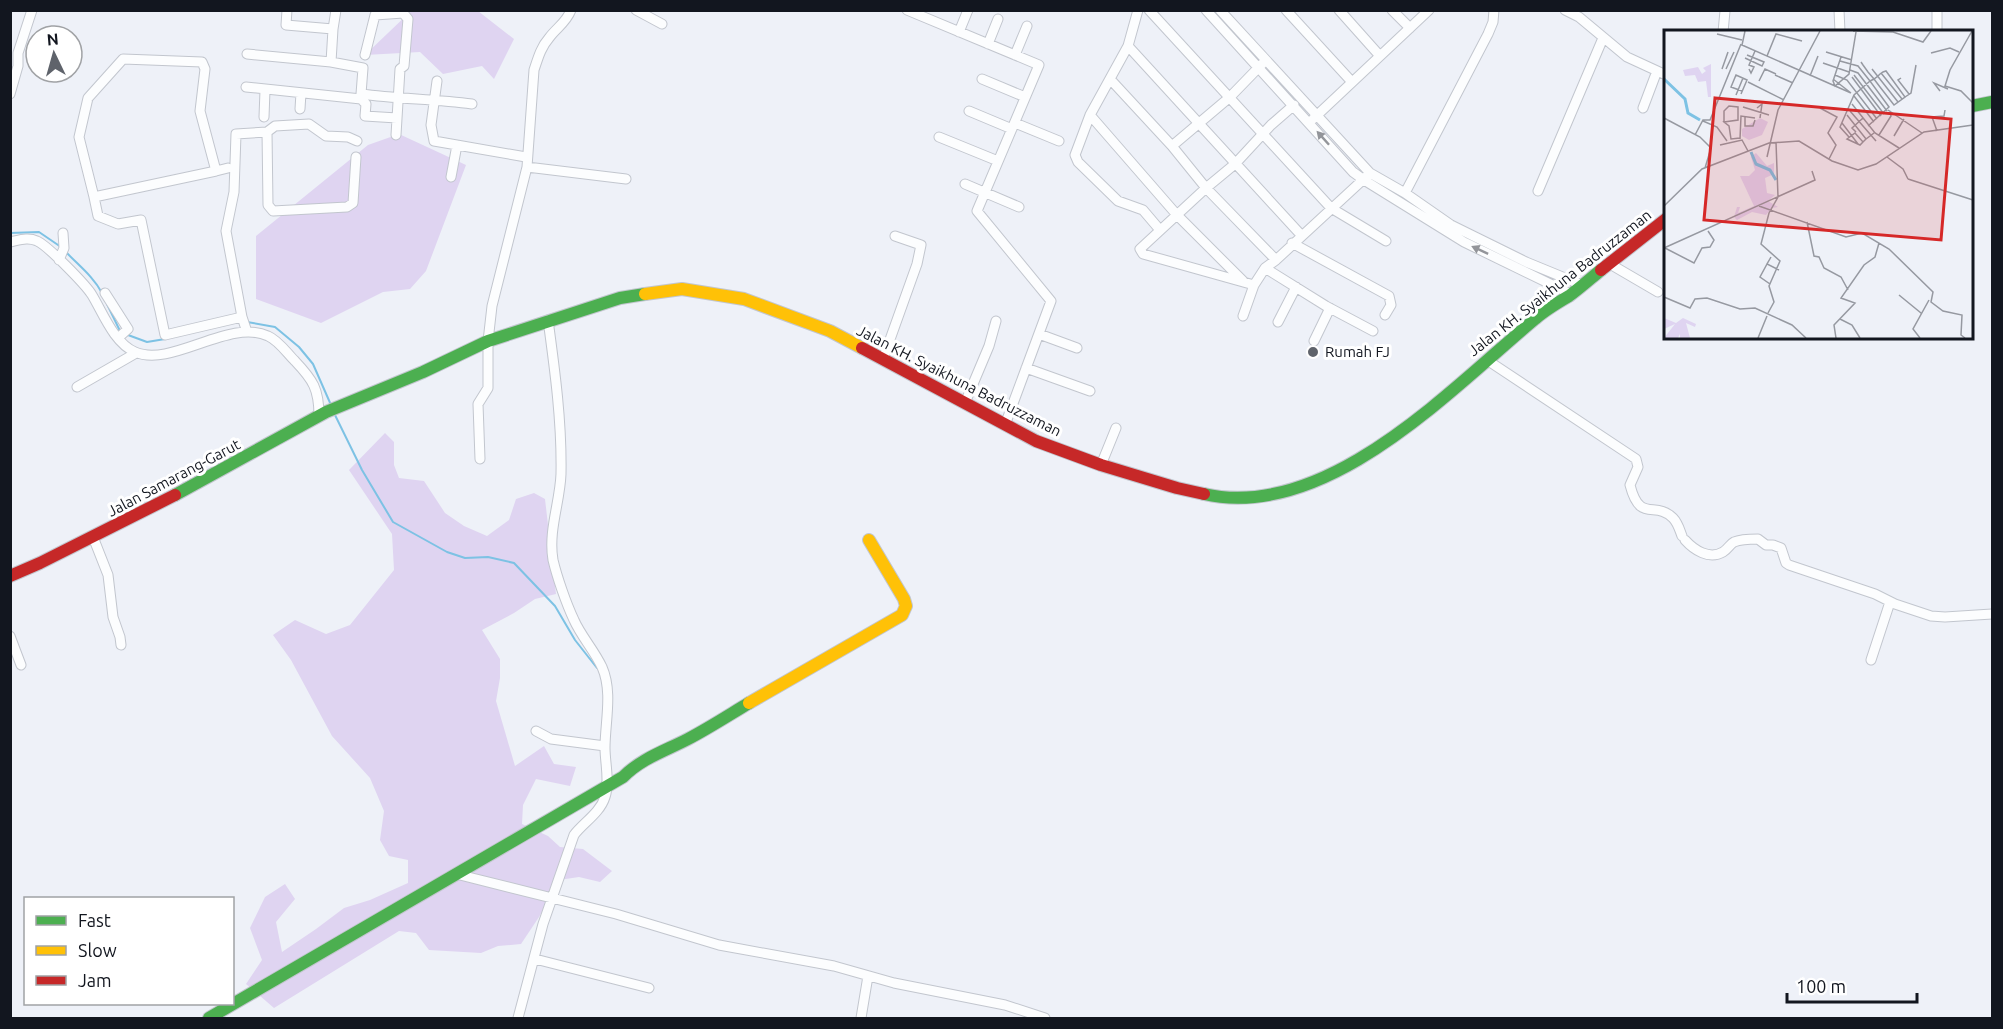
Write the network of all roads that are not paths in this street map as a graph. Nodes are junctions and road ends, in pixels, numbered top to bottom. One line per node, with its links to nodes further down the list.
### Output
1 (32, 10): 48 (street)
2 (287, 10): 26 (street)
3 (336, 10): 26 (street)
4 (571, 10): 79 (street)
5 (636, 10): 23 (street)
6 (907, 10): 21 (street)
7 (968, 10): 30 (street)
8 (1138, 10): 33 (street)
9 (1149, 10): 51 (street)
10 (1220, 10): 39 (street)
11 (1286, 10): 44 (street)
12 (1339, 10): 36 (street)
13 (1392, 10): 25 (street)
14 (1429, 10): 25 (street)
15 (1494, 10): 90 (street)
16 (1565, 10): 31 (street)
17 (1839, 10): 28 (street)
18 (1937, 10): 29 (street)
19 (1725, 11): 27 (street)
20 (1209, 12): 39 (street)
21 (929, 15): 30 (street)
22 (998, 19): 32 (street)
23 (663, 24)
24 (1027, 26): 35 (street)
25 (1410, 28): 36 (street)
26 (333, 29): 38 (street)
27 (1723, 30)
28 (1840, 30)
29 (1936, 30)
30 (959, 32): 32 (street)
31 (1603, 38): 40 (street); 88 (street)
32 (988, 44): 35 (street)
33 (1128, 46): 42 (street); 66 (street)
34 (247, 54): 38 (street)
35 (1015, 55): 50 (street)
36 (1380, 56): 44 (street)
37 (364, 61): 38 (street); 49 (street); 52 (street)
38 (331, 62)
39 (1262, 64): 51 (street); 56 (street); 64 (street)
40 (1661, 73): 58 (street)
41 (982, 79): 50 (street)
42 (1110, 79): 61 (street); 76 (street)
43 (436, 81): 53 (street)
44 (1352, 82): 64 (street)
45 (246, 87): 46 (street)
46 (265, 90): 47 (street); 62 (street)
47 (301, 93): 49 (street); 59 (street)
48 (10, 94)
49 (361, 96): 52 (street); 63 (street)
50 (1025, 97): 67 (street)
51 (1230, 97): 66 (street); 69 (street)
52 (399, 99): 53 (street); 63 (street)
53 (434, 99): 55 (street); 75 (street)
54 (1992, 102): 57 (main road)
55 (472, 105)
56 (1294, 105): 64 (street); 69 (street)
57 (1973, 106)
58 (1643, 108)
59 (300, 109)
60 (969, 111): 67 (street)
61 (1090, 115): 94 (street); 96 (street)
62 (264, 117)
63 (397, 118): 71 (street)
64 (1312, 119): 83 (street)
65 (236, 123): 70 (street)
66 (1199, 124): 76 (street); 80 (street)
67 (1013, 126): 74 (street); 78 (street)
68 (267, 132): 70 (street); 73 (street); 77 (street)
69 (1263, 133): 80 (street); 93 (street)
70 (236, 134): 116 (street)
71 (396, 135)
72 (939, 137): 78 (street)
73 (357, 141)
74 (1059, 141)
75 (457, 145): 79 (street); 84 (street)
76 (1172, 147): 87 (street)
77 (356, 157)
78 (998, 161): 89 (street)
79 (527, 162): 85 (street); 124 (street)
80 (1235, 164): 87 (street); 98 (street)
81 (228, 168): 82 (street)
82 (216, 171): 91 (street); 91 (street)
83 (1367, 176): 90 (street); 93 (street); 112 (street, one-way to 83)
84 (451, 177)
85 (626, 179)
86 (965, 184): 89 (street)
87 (1206, 188): 94 (street); 104 (street)
88 (1538, 190)
89 (985, 192): 92 (street); 123 (street)
90 (1405, 194): 108 (street)
91 (94, 197): 116 (street)
92 (1019, 207)
93 (1331, 208): 98 (street); 100 (street)
94 (1177, 215): 96 (street); 107 (street)
95 (1664, 220): 105 (main road, Jalan KH. Syaikhuna Badruzzaman)
96 (1160, 230): 107 (street)
97 (63, 233): 103 (street)
98 (1302, 236): 102 (street)
99 (895, 237): 128 (street)
100 (1386, 241)
101 (10, 242): 103 (street)
102 (1292, 243): 104 (street); 114 (street)
103 (61, 254): 122 (street)
104 (1276, 260): 106 (street)
105 (1610, 264): 108 (main road, Jalan KH. Syaikhuna Badruzzaman); 110 (street)
106 (1265, 268): 107 (street); 109 (street)
107 (1250, 284): 115 (street)
108 (1582, 285): 112 (main road, Jalan KH. Syaikhuna Badruzzaman)
109 (1296, 287): 113 (street); 119 (street)
110 (1658, 292)
111 (105, 293): 122 (street)
112 (1571, 294): 129 (main road, Jalan KH. Syaikhuna Badruzzaman)
113 (1330, 308): 121 (street); 125 (street)
114 (1385, 315)
115 (1243, 316)
116 (242, 317): 120 (street)
117 (548, 320): 124 (main road, Jalan KH. Syaikhuna Badruzzaman); 128 (main road, Jalan KH. Syaikhuna Badruzzaman); 150 (street)
118 (996, 321): 134 (street)
119 (1278, 322)
120 (246, 330): 127 (street); 135 (street)
121 (1373, 330)
122 (122, 334): 127 (street)
123 (1039, 334): 126 (street); 130 (street)
124 (488, 341): 133 (main road, Jalan KH. Syaikhuna Badruzzaman); 138 (street)
125 (1314, 341)
126 (1077, 348)
127 (136, 352): 131 (street)
128 (883, 359): 134 (main road, Jalan KH. Syaikhuna Badruzzaman)
129 (1486, 360): 139 (main road, Jalan KH. Syaikhuna Badruzzaman); 143 (street)
130 (1026, 368): 132 (street); 136 (street)
131 (77, 387)
132 (1090, 391)
133 (349, 402): 135 (main road, Jalan Samarang-Garut)
134 (965, 403): 136 (main road, Jalan KH. Syaikhuna Badruzzaman)
135 (323, 414): 140 (main road, Jalan Samarang-Garut)
136 (1005, 425): 139 (main road, Jalan KH. Syaikhuna Badruzzaman)
137 (1116, 428): 139 (street)
138 (480, 459)
139 (1101, 465)
140 (93, 537): 142 (main road, Jalan Samarang-Garut); 146 (street)
141 (869, 540): 151 (main road)
142 (10, 576)
143 (1890, 602): 144 (street); 147 (street)
144 (1992, 614)
145 (10, 636): 148 (street)
146 (121, 645)
147 (1871, 660)
148 (21, 665)
149 (536, 731): 150 (street)
150 (604, 746): 151 (street)
151 (607, 786): 152 (main road); 153 (street)
152 (456, 874): 153 (street); 157 (main road)
153 (553, 898): 154 (street); 155 (street)
154 (535, 959): 156 (street); 160 (street)
155 (868, 976): 161 (street); 162 (street)
156 (649, 988)
157 (234, 1003)
158 (231, 1005): 159 (main road)
159 (209, 1018)
160 (518, 1018)
161 (861, 1018)
162 (1045, 1018)

